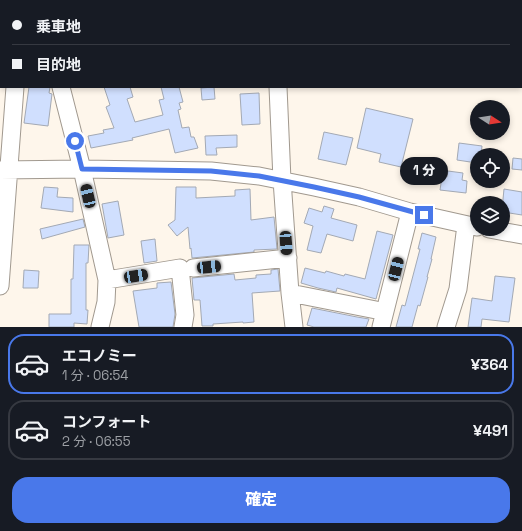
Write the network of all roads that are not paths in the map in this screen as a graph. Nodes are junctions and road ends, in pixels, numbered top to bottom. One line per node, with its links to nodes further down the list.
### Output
1 (15, 88): 5 (street)
2 (61, 88): 4 (street)
3 (278, 88): 6 (street)
4 (82, 169): 5 (street); 6 (street); 14 (street)
5 (4, 170): 15 (street)
6 (282, 180): 7 (street); 12 (street)
7 (410, 212): 8 (street); 22 (street)
8 (470, 226)
9 (510, 233): 11 (street)
10 (470, 235): 23 (street)
11 (522, 235)
12 (288, 258): 13 (street); 16 (street)
13 (193, 268)
14 (107, 280): 18 (street); 19 (street)
15 (0, 286)
16 (290, 294): 17 (street); 21 (street)
17 (376, 310)
18 (100, 327)
19 (183, 327)
20 (289, 327): 21 (street)
21 (294, 327)
22 (381, 327)
23 (446, 327)

